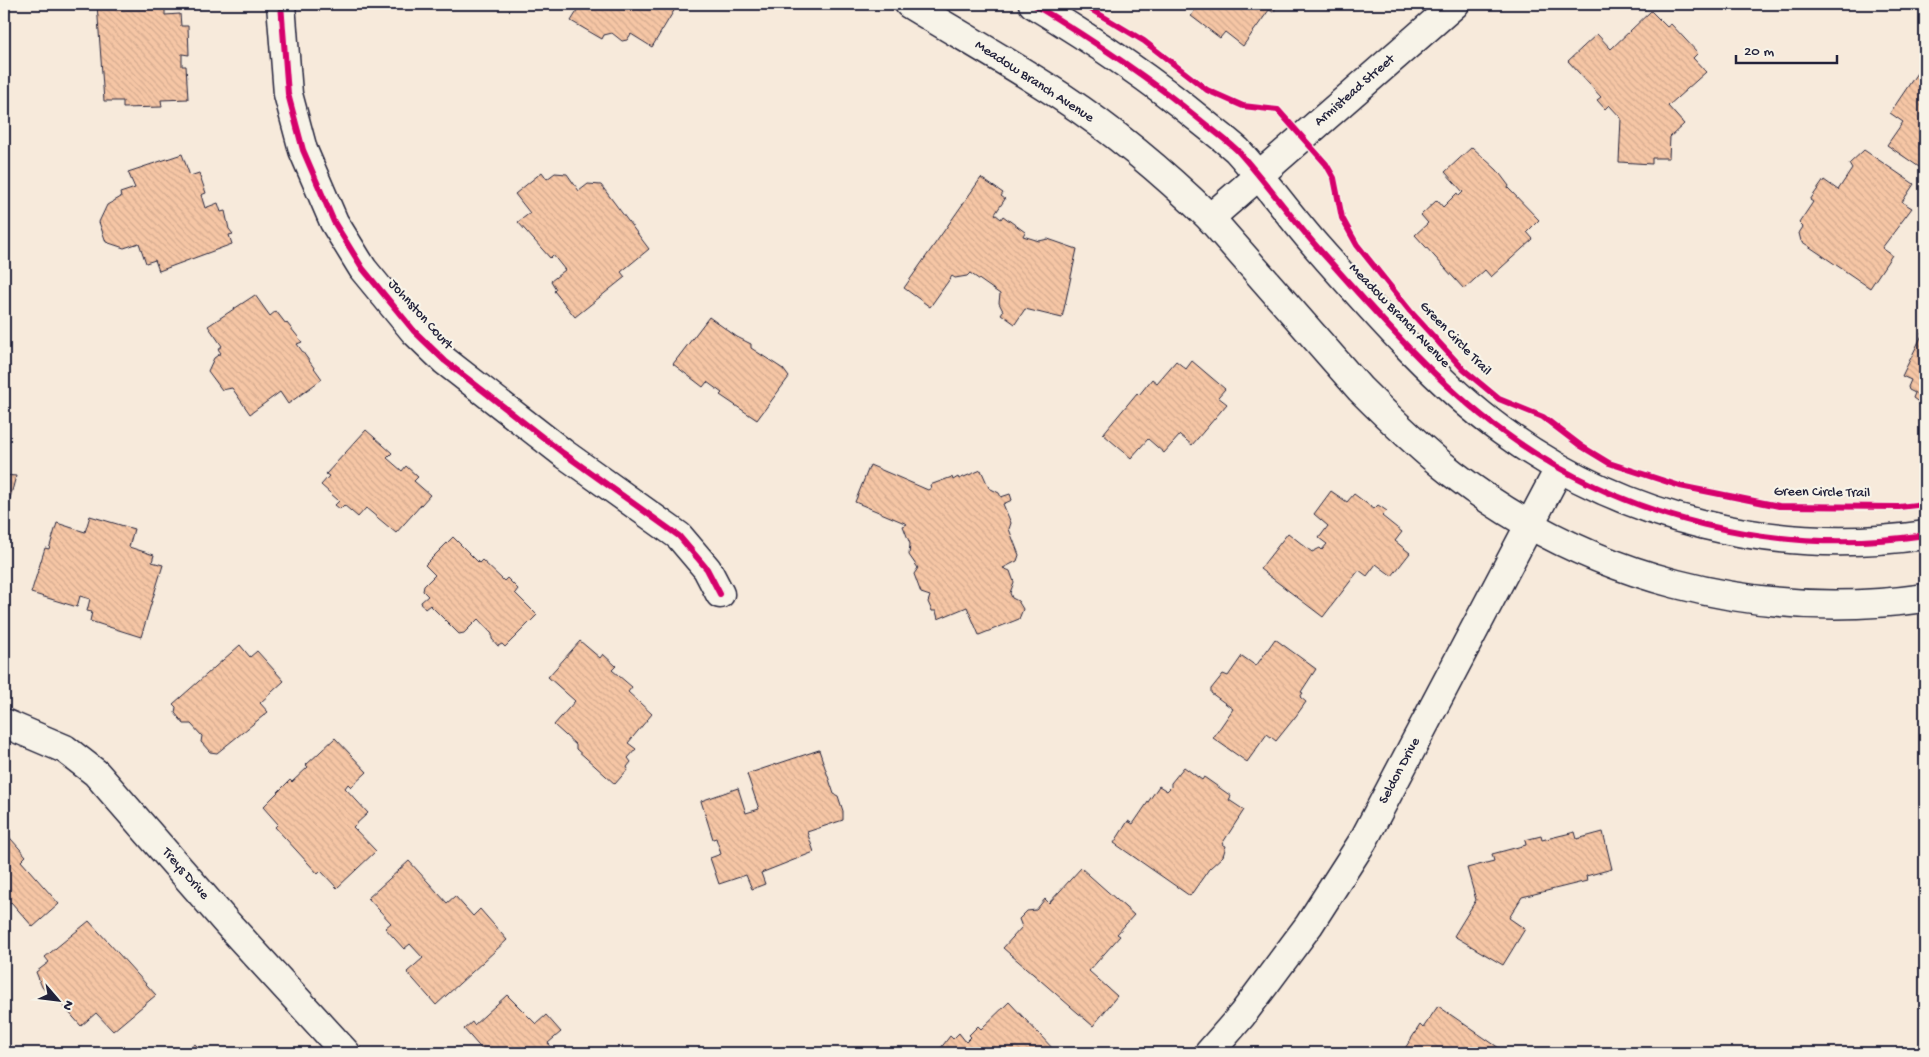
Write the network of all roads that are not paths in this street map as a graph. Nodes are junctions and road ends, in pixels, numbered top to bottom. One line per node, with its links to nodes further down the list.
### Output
1 (281, 4): 10 (main road, Johnston Court)
2 (908, 4): 6 (main road, Meadow Branch Avenue)
3 (1033, 4): 5 (main road, Meadow Branch Avenue)
4 (1455, 4): 5 (main road, Armistead Street)
5 (1259, 176): 6 (main road, Armistead Street); 7 (main road, Meadow Branch Avenue)
6 (1210, 218): 8 (main road, Meadow Branch Avenue)
7 (1559, 469): 8 (main road, Seldon Drive); 9 (main road, Meadow Branch Avenue)
8 (1530, 525): 11 (main road, Meadow Branch Avenue); 14 (main road, Seldon Drive)
9 (1925, 535)
10 (720, 594)
11 (1925, 598)
12 (4, 723): 13 (main road, Treys Drive)
13 (346, 1053)
14 (1209, 1053)

